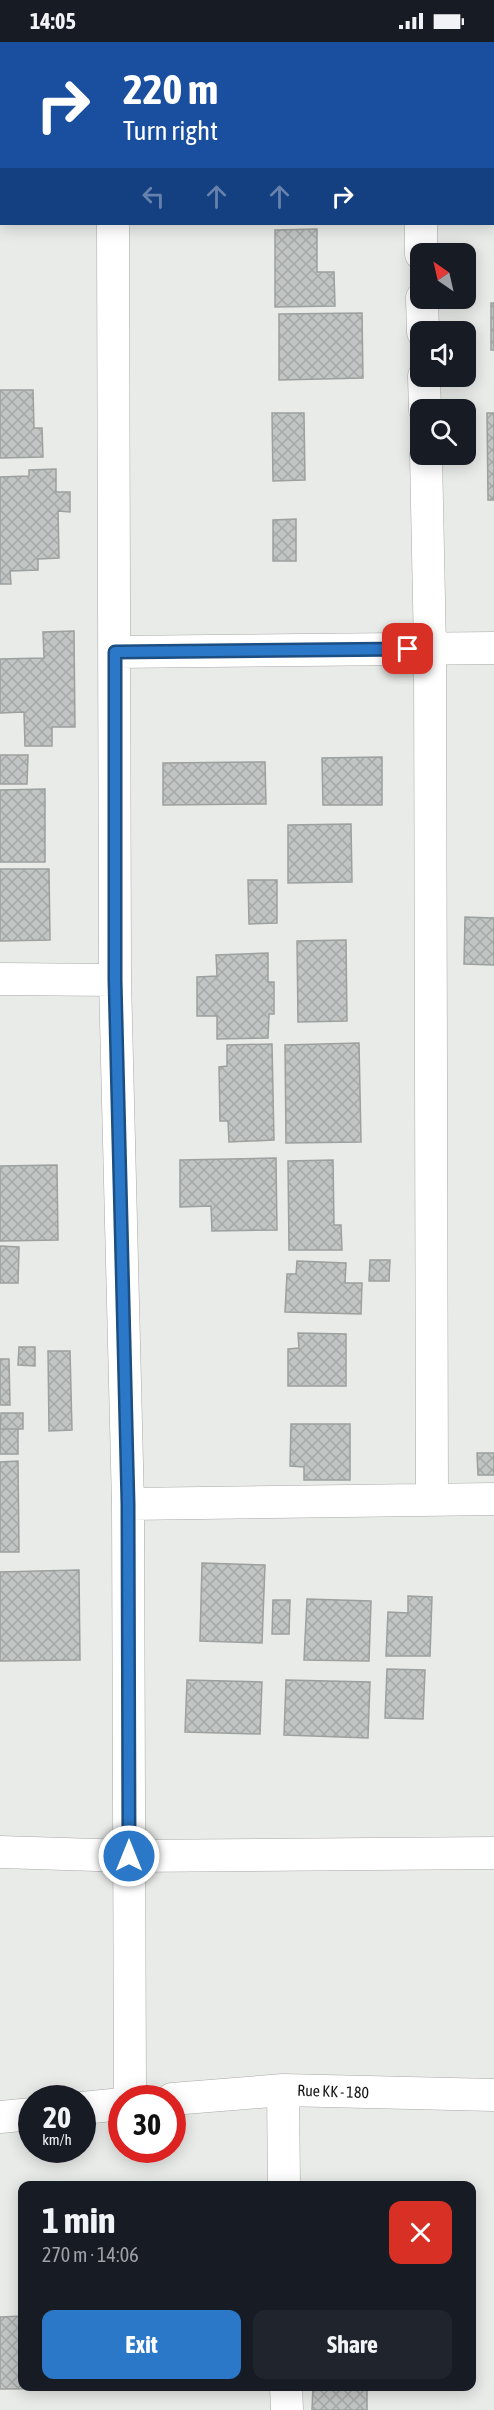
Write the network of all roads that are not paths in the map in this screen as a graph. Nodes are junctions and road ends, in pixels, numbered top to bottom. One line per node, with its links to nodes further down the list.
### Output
1 (113, 225): 7 (street)
2 (421, 225): 3 (street)
3 (421, 243)
4 (426, 465): 6 (street)
5 (494, 648): 6 (street)
6 (430, 649): 7 (street); 10 (street)
7 (115, 652): 9 (street)
8 (0, 979): 9 (street)
9 (115, 980): 12 (street)
10 (432, 1499): 11 (street); 12 (street)
11 (494, 1499)
12 (128, 1504): 15 (street)
13 (0, 1852): 15 (street)
14 (494, 1853): 15 (street)
15 (129, 1856): 16 (street)
16 (130, 2085)
17 (283, 2090): 18 (street, Rue KK - 180); 19 (street, Rue KK - 180); 22 (street)
18 (494, 2095)
19 (186, 2098)
20 (18, 2115): 21 (street)
21 (0, 2117)
22 (284, 2181)
23 (286, 2391): 24 (street)
24 (287, 2410)

